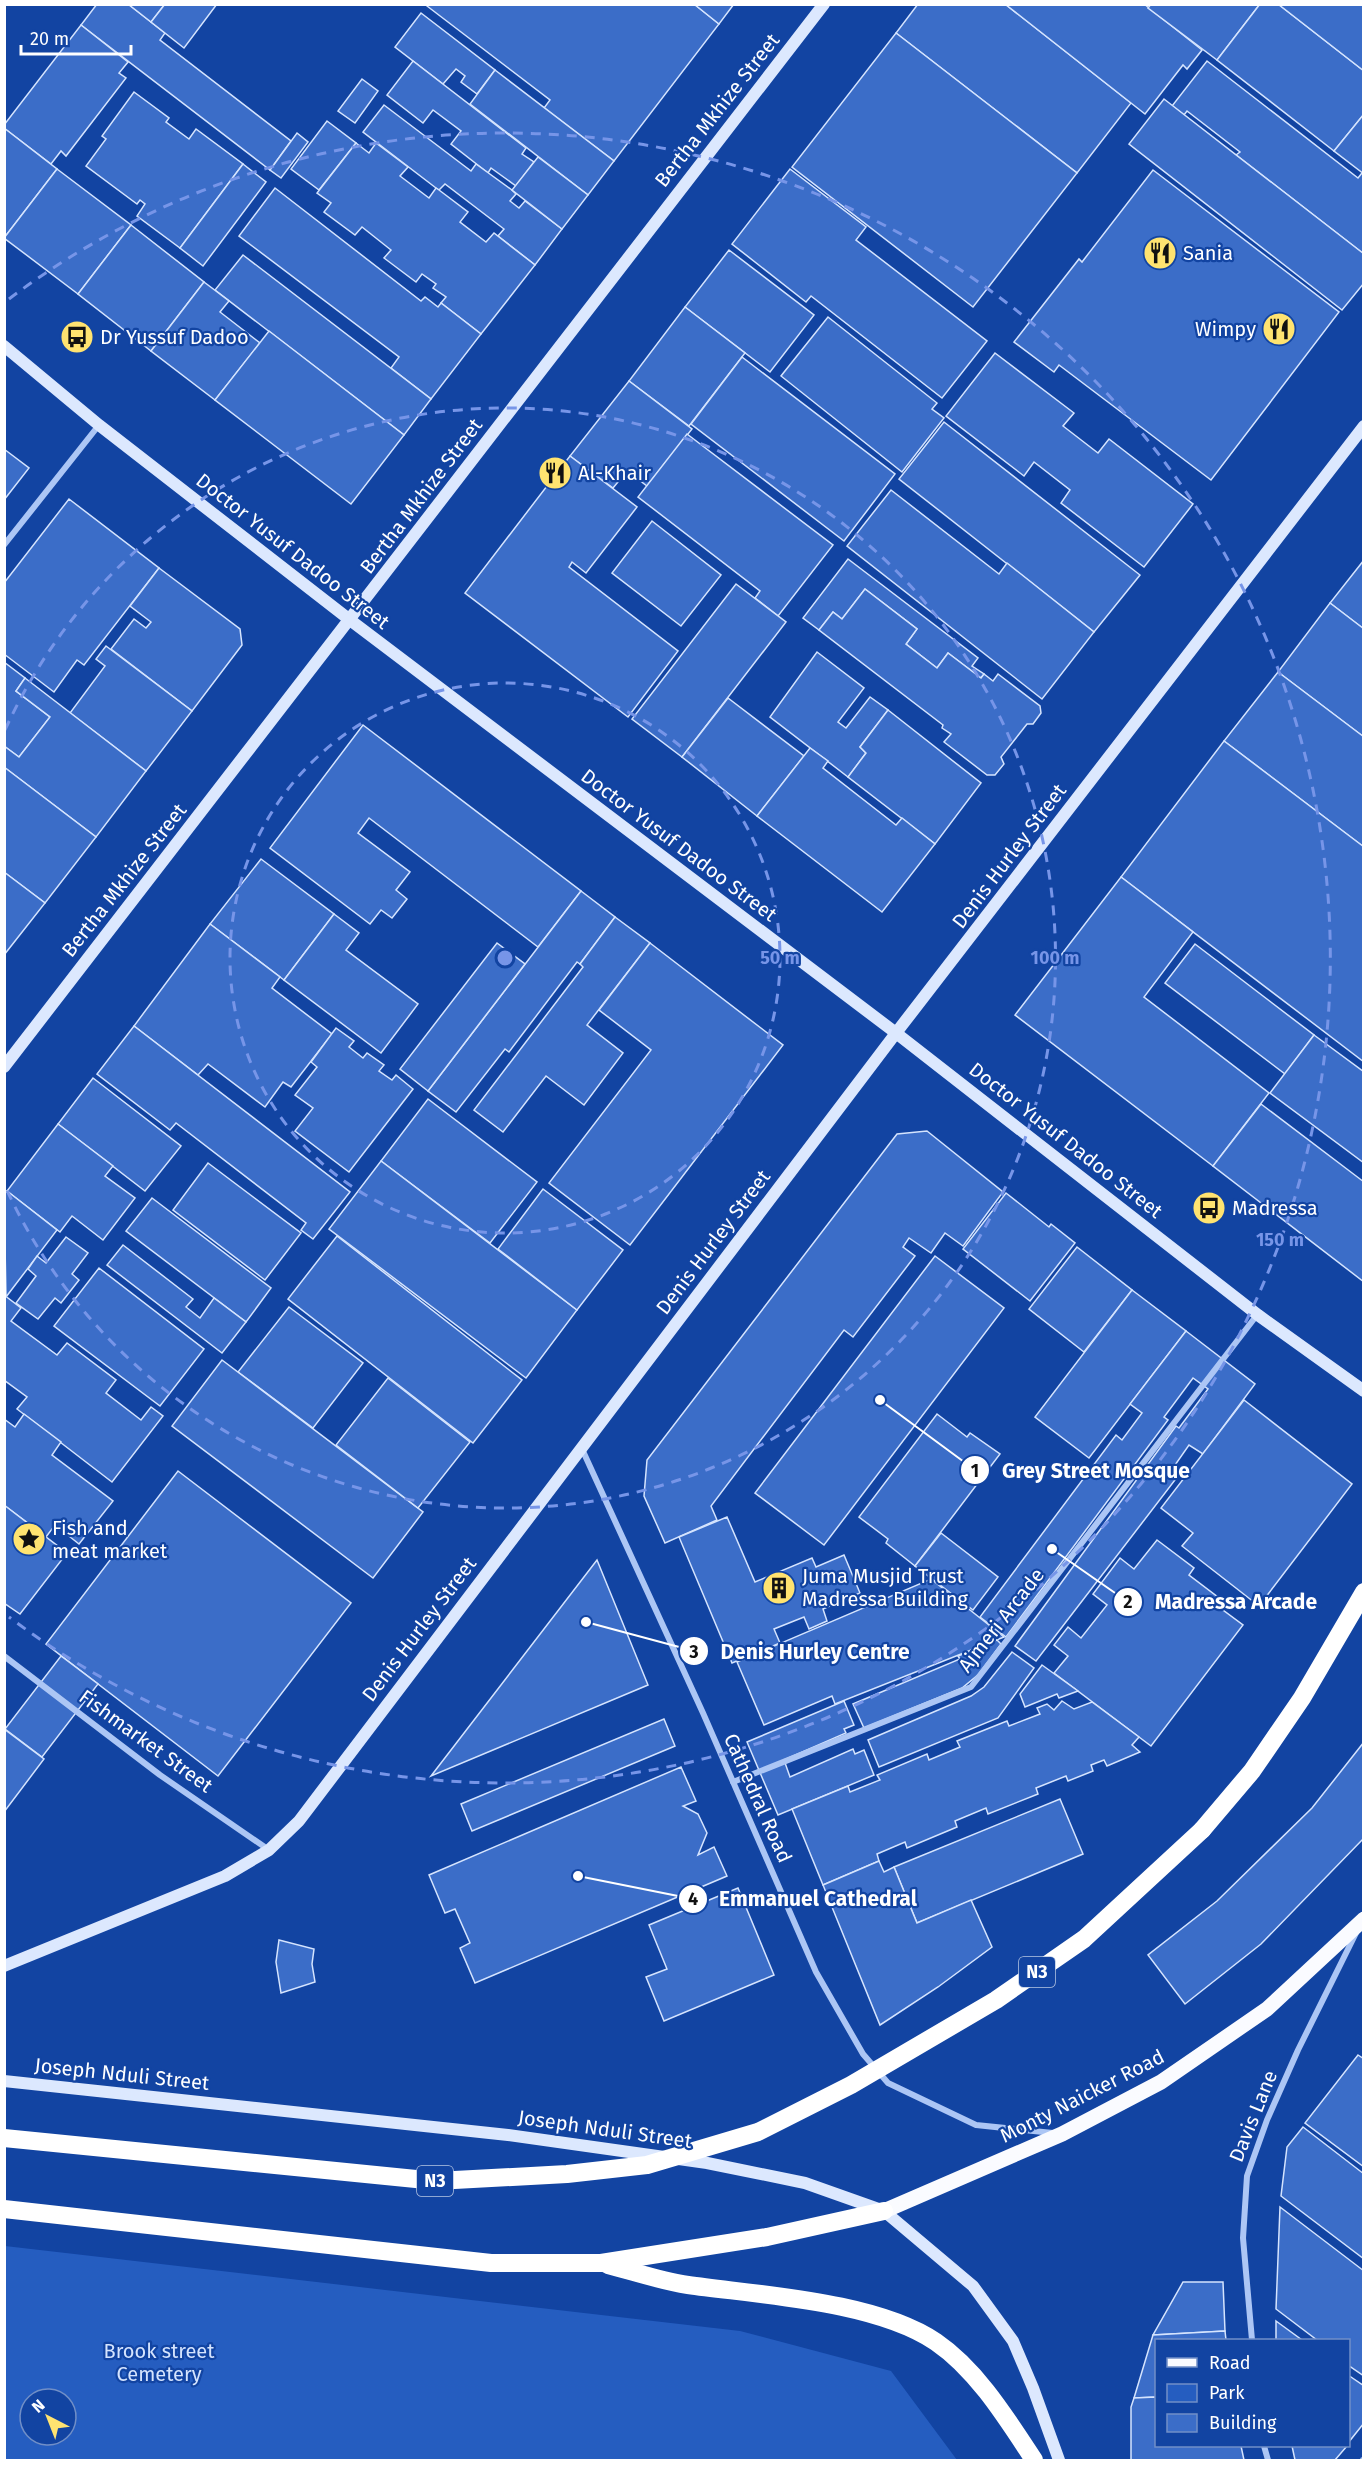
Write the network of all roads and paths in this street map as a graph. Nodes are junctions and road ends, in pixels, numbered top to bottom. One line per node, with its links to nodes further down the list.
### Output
1 (824, 4): 6 (street, Bertha Mkhize Street)
2 (4, 346): 3 (street, Doctor Yusuf Dadoo Street)
3 (99, 425): 5 (street); 6 (street, Doctor Yusuf Dadoo Street)
4 (1364, 426): 7 (street, Denis Hurley Street)
5 (4, 545)
6 (350, 620): 7 (street, Doctor Yusuf Dadoo Street); 8 (street, Bertha Mkhize Street)
7 (896, 1034): 9 (street, Doctor Yusuf Dadoo Street); 11 (street, Denis Hurley Street)
8 (4, 1067)
9 (1258, 1315): 10 (street, Doctor Yusuf Dadoo Street); 14 (street, Ajmeri Arcade)
10 (1364, 1392)
11 (581, 1447): 14 (street, Cathedral Road); 15 (street, Denis Hurley Street)
12 (1364, 1592): 20 (highway, N3, bridge)
13 (4, 1656): 15 (street, Fishmarket Street)
14 (733, 1782): 19 (street, Cathedral Road)
15 (269, 1850): 17 (street, Denis Hurley Street)
16 (1363, 1919): 19 (main road, Monty Naicker Road); 24 (street, Davis Lane)
17 (4, 1966)
18 (4, 2080): 22 (street, Joseph Nduli Street)
19 (1062, 2134): 22 (main road, Monty Naicker Road)
20 (4, 2138)
21 (4, 2210): 23 (highway)
22 (884, 2211): 23 (highway); 26 (street, Joseph Nduli Street)
23 (601, 2264): 25 (highway)
24 (1252, 2339)
25 (1034, 2460)
26 (1059, 2460)

